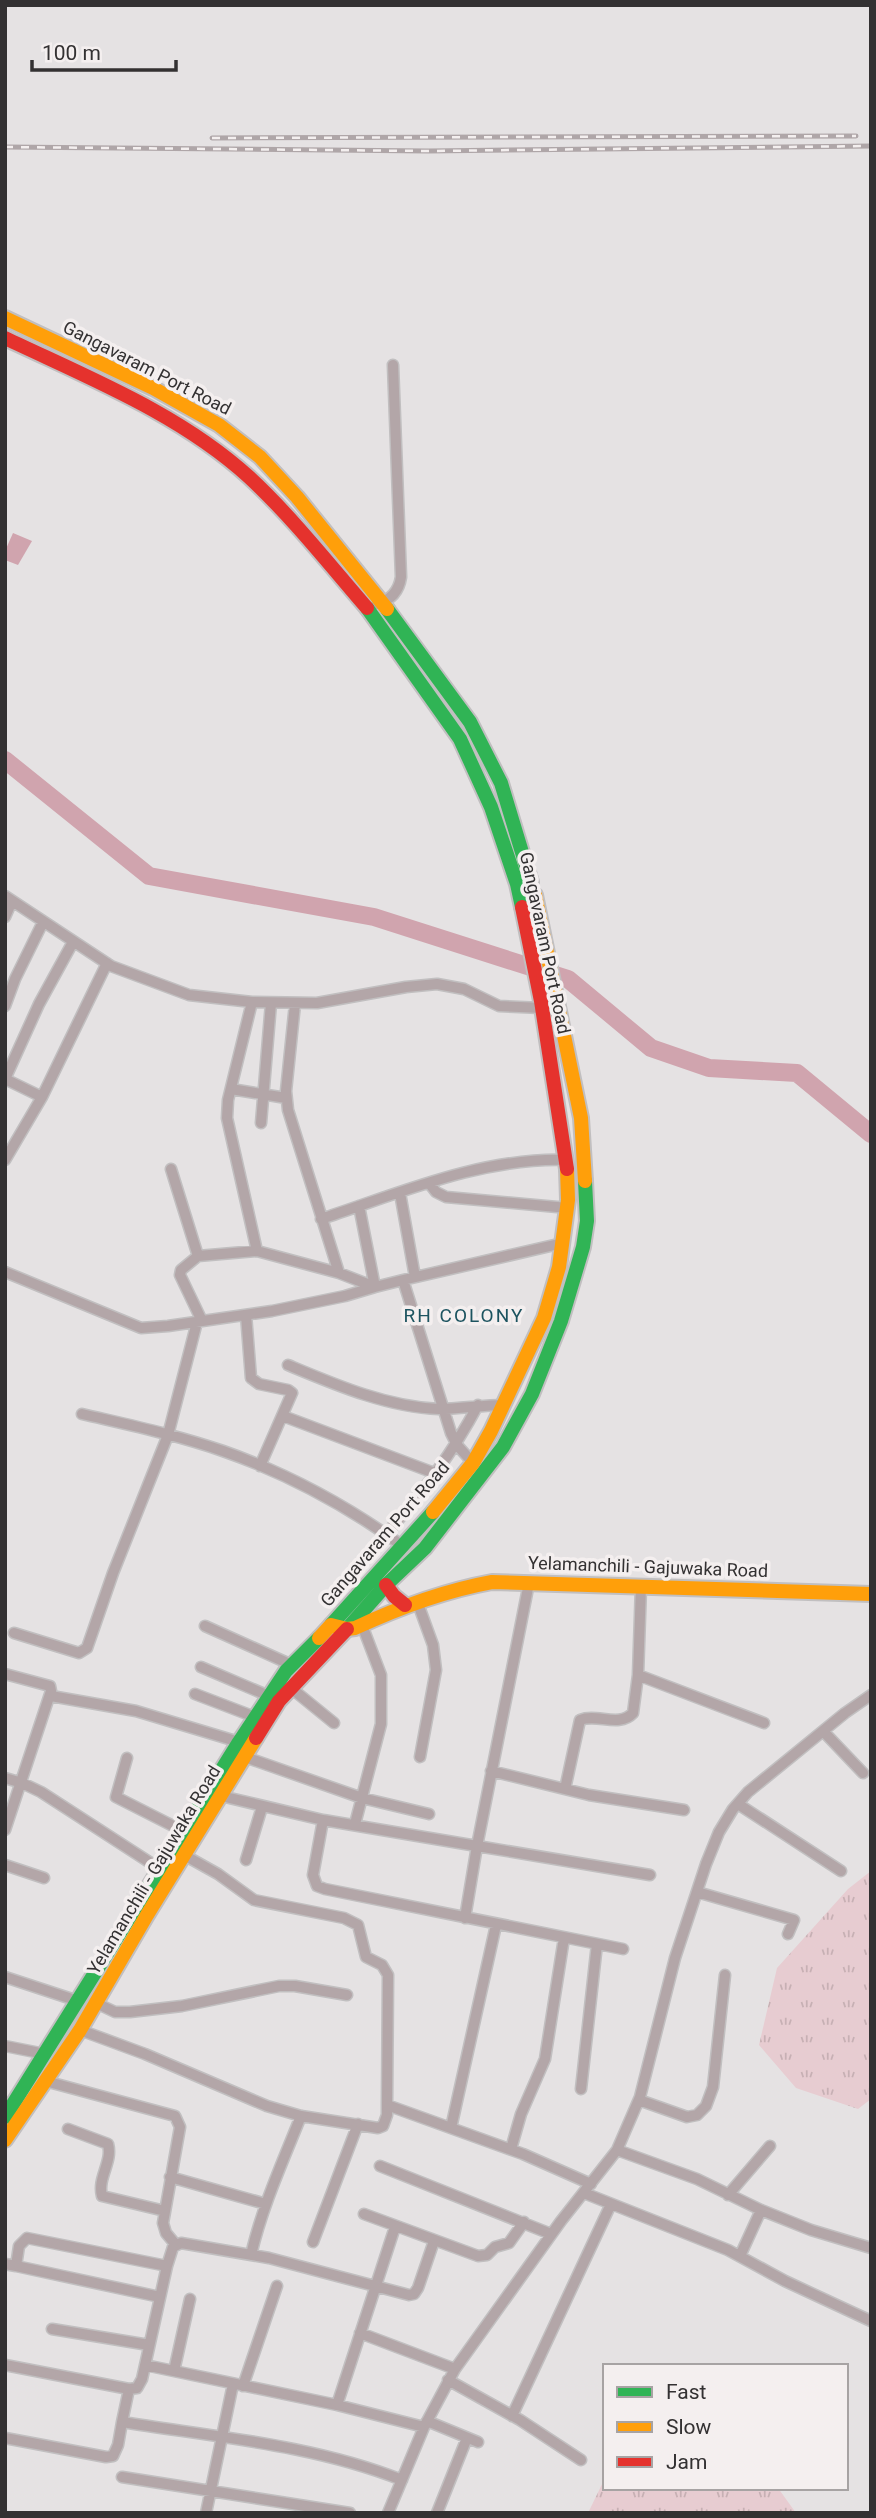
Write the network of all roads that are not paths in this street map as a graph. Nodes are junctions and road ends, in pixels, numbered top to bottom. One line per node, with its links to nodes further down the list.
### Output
1 (5, 318): 4 (street, Gangavaram Port Road)
2 (5, 338): 5 (street, Gangavaram Port Road)
3 (393, 365): 4 (street)
4 (382, 603): 5 (street); 45 (street, Gangavaram Port Road)
5 (367, 607): 14 (street, Gangavaram Port Road)
6 (9, 899): 7 (street); 8 (street)
7 (5, 916)
8 (43, 922): 9 (street); 15 (street)
9 (73, 942): 10 (street); 17 (street)
10 (109, 964): 11 (street); 21 (street)
11 (252, 1002): 12 (street); 19 (street)
12 (271, 1003): 13 (street); 20 (street)
13 (295, 1004): 14 (street); 22 (street)
14 (541, 1005): 26 (street, Gangavaram Port Road)
15 (5, 1006)
16 (5, 1043): 17 (street)
17 (17, 1049): 18 (street)
18 (5, 1079): 21 (street)
19 (231, 1089): 20 (street); 34 (street)
20 (263, 1096): 22 (street); 23 (street)
21 (42, 1097): 24 (street)
22 (286, 1098): 32 (street)
23 (261, 1123)
24 (9, 1144): 25 (street)
25 (5, 1160)
26 (561, 1160): 28 (street); 31 (street, Gangavaram Port Road)
27 (171, 1169): 35 (street)
28 (429, 1183): 29 (street); 31 (street)
29 (400, 1193): 30 (street); 38 (street)
30 (359, 1206): 32 (street); 40 (street)
31 (562, 1207): 33 (street, Gangavaram Port Road)
32 (321, 1219): 37 (street)
33 (563, 1243): 38 (street); 43 (street, Gangavaram Port Road)
34 (257, 1251): 35 (street); 37 (street)
35 (198, 1256): 42 (street)
36 (5, 1272): 42 (street)
37 (340, 1273): 40 (street)
38 (415, 1277): 39 (street)
39 (403, 1280): 40 (street); 48 (street)
40 (375, 1287): 41 (street)
41 (246, 1315): 42 (street); 50 (street)
42 (199, 1322): 51 (street)
43 (525, 1360): 45 (street); 47 (street, Gangavaram Port Road)
44 (288, 1365): 48 (street)
45 (543, 1367): 59 (street, Gangavaram Port Road)
46 (478, 1405): 47 (street); 48 (street); 52 (street)
47 (504, 1405): 53 (street, Gangavaram Port Road)
48 (442, 1409): 52 (street)
49 (82, 1414): 51 (street)
50 (283, 1416): 54 (street); 55 (street)
51 (168, 1435): 54 (street); 66 (street)
52 (457, 1445): 53 (street); 55 (street)
53 (472, 1463): 57 (street, Gangavaram Port Road)
54 (260, 1466): 56 (street)
55 (437, 1474): 56 (street)
56 (386, 1534): 57 (street)
57 (404, 1547): 63 (street, Gangavaram Port Road)
58 (529, 1583): 60 (street, Yelamanchili - Gajuwaka Road); 62 (street, Yelamanchili - Gajuwaka Road); 84 (street)
59 (386, 1584): 62 (street); 65 (street, Gangavaram Port Road)
60 (641, 1586): 61 (street, Yelamanchili - Gajuwaka Road); 70 (street)
61 (871, 1594)
62 (411, 1603): 65 (street, Yelamanchili - Gajuwaka Road); 82 (street)
63 (331, 1625): 65 (street); 67 (street, Yelamanchili - Gajuwaka Road)
64 (205, 1626): 67 (street)
65 (355, 1627): 71 (street, Yelamanchili - Gajuwaka Road); 90 (street)
66 (14, 1633)
67 (292, 1665): 75 (street, Yelamanchili - Gajuwaka Road)
68 (201, 1667): 75 (street)
69 (5, 1674): 74 (street)
70 (638, 1675): 78 (street); 88 (street)
71 (290, 1688): 77 (street); 81 (street, Yelamanchili - Gajuwaka Road)
72 (195, 1694): 76 (street)
73 (871, 1695): 79 (street)
74 (51, 1696): 80 (street); 87 (street)
75 (270, 1696): 76 (street, Yelamanchili - Gajuwaka Road)
76 (255, 1717): 80 (street, Yelamanchili - Gajuwaka Road)
77 (334, 1723)
78 (764, 1723)
79 (823, 1731): 85 (street); 91 (street)
80 (239, 1742): 98 (street, Yelamanchili - Gajuwaka Road)
81 (245, 1756): 89 (street, Yelamanchili - Gajuwaka Road); 90 (street)
82 (420, 1757)
83 (127, 1758): 98 (street)
84 (491, 1771): 88 (street); 99 (street)
85 (863, 1773)
86 (5, 1778): 87 (street)
87 (22, 1783): 97 (street); 103 (street)
88 (565, 1789): 93 (street)
89 (221, 1796): 92 (street); 100 (street, Yelamanchili - Gajuwaka Road)
90 (362, 1798): 94 (street); 96 (street)
91 (738, 1804): 104 (street); 107 (street)
92 (262, 1807): 95 (street); 101 (street)
93 (684, 1810)
94 (429, 1814)
95 (323, 1820): 96 (street); 108 (street)
96 (355, 1824): 99 (street)
97 (5, 1830)
98 (183, 1831): 103 (street, Yelamanchili - Gajuwaka Road)
99 (477, 1846): 105 (street); 108 (street)
100 (184, 1855): 118 (street, Yelamanchili - Gajuwaka Road); 125 (street)
101 (246, 1860)
102 (5, 1865): 106 (street)
103 (160, 1870): 117 (street, Yelamanchili - Gajuwaka Road)
104 (841, 1871)
105 (650, 1875)
106 (44, 1878)
107 (697, 1892): 110 (street); 124 (street)
108 (465, 1918): 109 (street)
109 (496, 1925): 111 (street); 129 (street)
110 (788, 1934)
111 (564, 1938): 112 (street); 133 (street)
112 (597, 1944): 113 (street); 123 (street)
113 (623, 1949)
114 (725, 1975): 124 (street)
115 (5, 1977): 117 (street)
116 (347, 1995): 118 (street)
117 (78, 2001): 121 (street, Yelamanchili - Gajuwaka Road)
118 (96, 2003): 119 (street, Yelamanchili - Gajuwaka Road)
119 (80, 2030): 122 (street, Yelamanchili - Gajuwaka Road); 127 (street)
120 (5, 2046): 121 (street)
121 (46, 2054): 126 (street, Yelamanchili - Gajuwaka Road)
122 (45, 2081): 131 (street, Yelamanchili - Gajuwaka Road); 136 (street)
123 (580, 2089)
124 (639, 2100): 134 (street)
125 (387, 2105): 128 (street); 129 (street)
126 (7, 2113)
127 (301, 2116): 128 (street); 140 (street)
128 (358, 2124): 149 (street)
129 (451, 2128): 133 (street)
130 (68, 2129): 143 (street)
131 (5, 2140)
132 (770, 2146): 139 (street)
133 (511, 2149): 137 (street)
134 (617, 2150): 137 (street); 139 (street)
135 (380, 2166): 145 (street)
136 (170, 2177): 140 (street); 143 (street)
137 (592, 2185): 138 (street)
138 (584, 2193): 141 (street); 147 (street)
139 (728, 2195): 142 (street)
140 (267, 2204): 152 (street)
141 (611, 2204): 153 (street); 172 (street)
142 (761, 2210): 151 (street); 153 (street)
143 (165, 2211): 150 (street)
144 (364, 2214): 146 (street)
145 (524, 2222): 147 (street); 148 (street)
146 (395, 2227): 148 (street); 156 (street)
147 (551, 2234): 166 (street)
148 (434, 2241): 156 (street)
149 (313, 2242)
150 (177, 2245): 152 (street); 155 (street)
151 (871, 2248)
152 (251, 2255): 156 (street)
153 (740, 2256): 160 (street)
154 (10, 2265): 155 (street); 158 (street)
155 (167, 2266): 158 (street)
156 (375, 2285): 162 (street)
157 (277, 2286): 169 (street)
158 (160, 2297): 163 (street)
159 (190, 2299): 167 (street)
160 (871, 2321)
161 (52, 2329): 163 (street)
162 (360, 2333): 166 (street); 171 (street)
163 (149, 2346): 165 (street)
164 (5, 2365): 170 (street)
165 (145, 2365): 167 (street); 170 (street)
166 (454, 2370): 168 (street)
167 (174, 2371): 169 (street)
168 (448, 2380): 172 (street); 174 (street)
169 (238, 2385): 171 (street); 175 (street)
170 (129, 2389): 173 (street)
171 (337, 2405): 174 (street)
172 (512, 2416): 179 (street)
173 (122, 2422): 175 (street); 176 (street)
174 (426, 2424): 177 (street); 181 (street)
175 (220, 2437): 181 (street); 182 (street)
176 (5, 2438)
177 (467, 2438): 178 (street); 186 (street)
178 (478, 2442)
179 (581, 2460)
180 (121, 2477): 182 (street)
181 (402, 2480): 185 (street)
182 (210, 2490): 183 (street); 184 (street)
183 (206, 2513)
184 (350, 2513)
185 (388, 2513)
186 (436, 2513)

